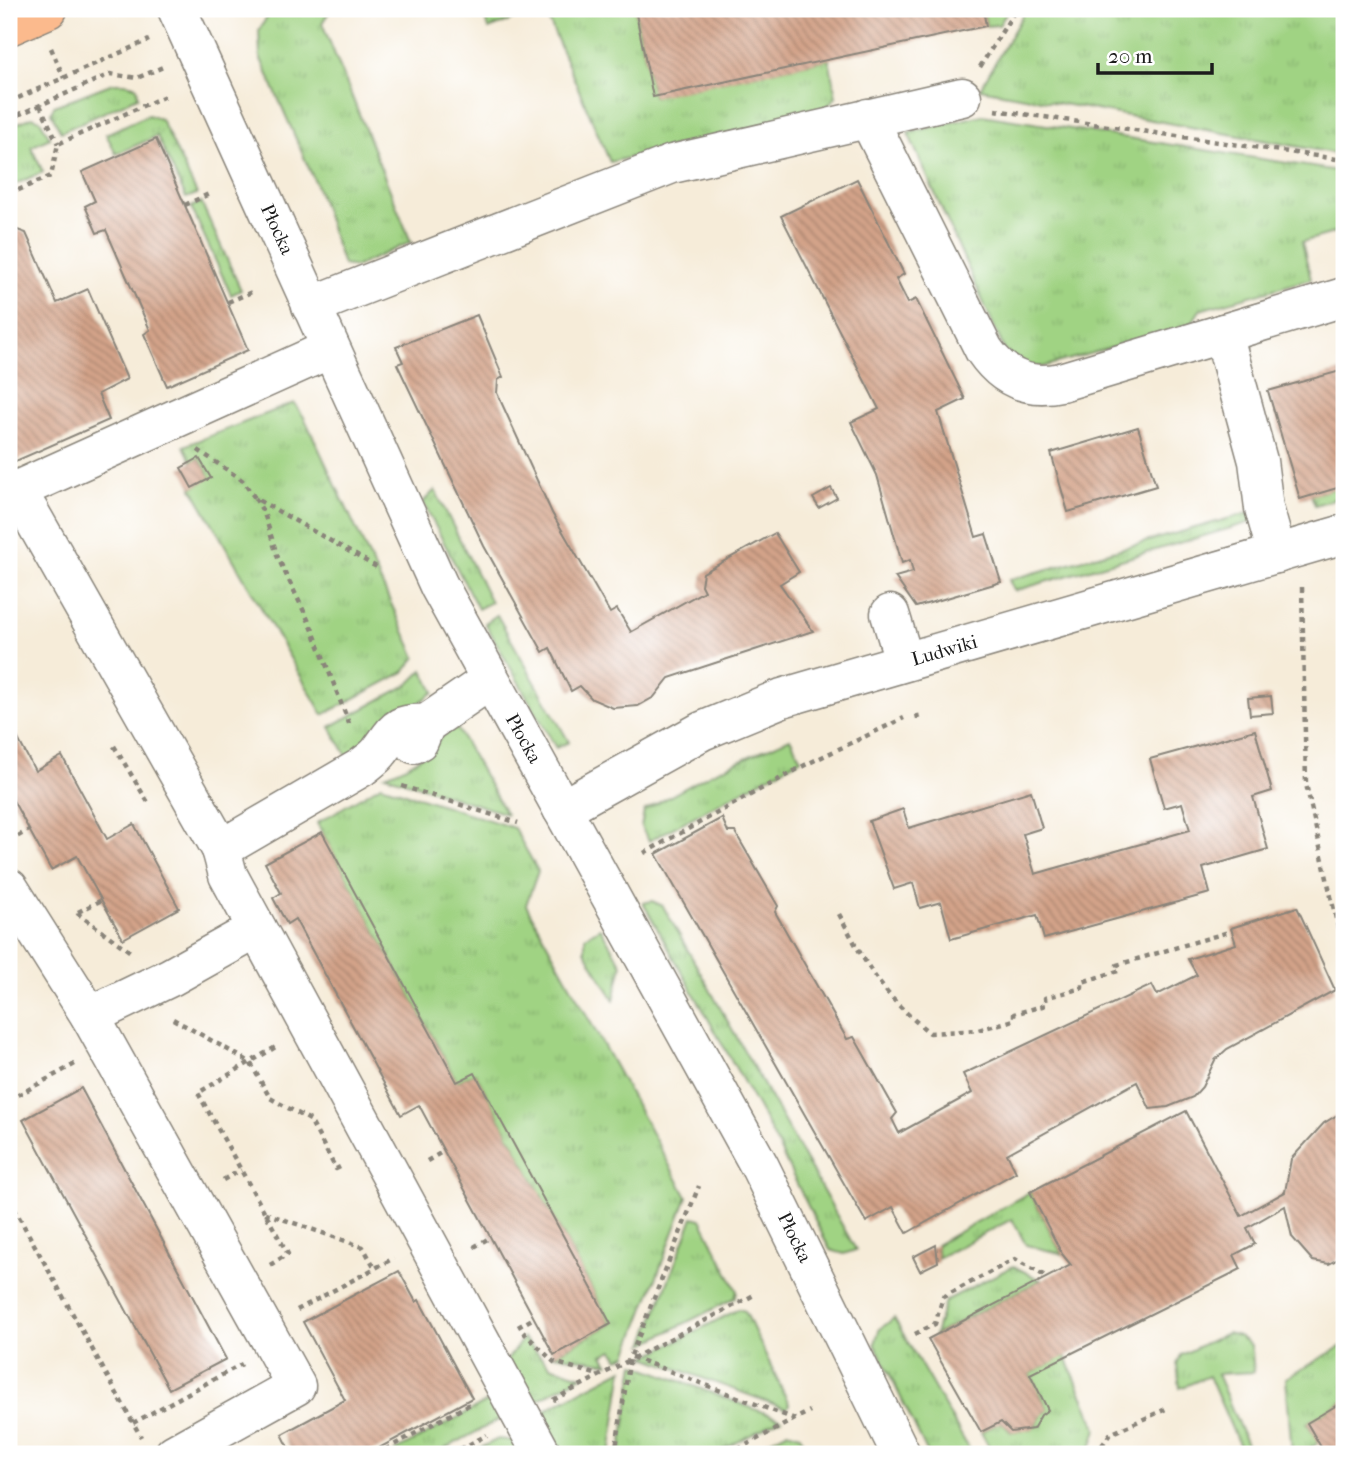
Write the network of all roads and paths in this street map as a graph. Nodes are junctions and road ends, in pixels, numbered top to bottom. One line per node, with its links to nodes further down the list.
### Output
1 (48, 9): 4 (main road)
2 (177, 9): 23 (street, Płocka)
3 (1016, 9): 10 (path)
4 (9, 26)
5 (149, 40): 8 (path)
6 (54, 54): 8 (path)
7 (173, 63): 12 (path)
8 (64, 78): 11 (path)
9 (165, 96): 15 (path)
10 (962, 97): 13 (street); 16 (path)
11 (9, 102)
12 (40, 105): 14 (path); 15 (path)
13 (868, 118): 23 (street); 24 (street)
14 (9, 119)
15 (58, 144): 17 (path)
16 (1344, 160)
17 (9, 194)
18 (209, 194): 19 (path)
19 (185, 205)
20 (254, 291): 22 (path)
21 (1344, 297): 24 (street)
22 (228, 302)
23 (312, 306): 25 (street, Płocka)
24 (1223, 333): 30 (street)
25 (330, 349): 27 (street); 35 (street, Płocka)
26 (191, 446): 28 (path)
27 (12, 490): 44 (street)
28 (255, 498): 31 (path); 39 (path)
29 (1344, 534): 30 (street, Ludwiki)
30 (1277, 554): 34 (street, Ludwiki)
31 (380, 569)
32 (1302, 582): 51 (path)
33 (890, 614): 34 (street)
34 (904, 660): 40 (street, Ludwiki)
35 (490, 680): 39 (street); 40 (street, Płocka)
36 (917, 714): 38 (path)
37 (904, 718): 45 (path)
38 (919, 723)
39 (382, 764): 41 (path); 44 (street)
40 (562, 809): 83 (street, Płocka)
41 (517, 823)
42 (29, 830): 43 (path)
43 (9, 841)
44 (221, 849): 49 (street)
45 (644, 853)
46 (9, 888): 55 (street)
47 (77, 913): 52 (path)
48 (839, 914): 50 (path)
49 (257, 929): 52 (street); 54 (street)
50 (1231, 931)
51 (1344, 955)
52 (171, 977): 53 (street)
53 (133, 997): 55 (street); 56 (path)
54 (310, 1027): 56 (path); 58 (street)
55 (98, 1032): 57 (path); 65 (street)
56 (250, 1062): 58 (path); 61 (path)
57 (9, 1100)
58 (376, 1149): 62 (street)
59 (699, 1186): 70 (path)
60 (9, 1199): 76 (path)
61 (265, 1213): 63 (path); 65 (path)
62 (426, 1241): 63 (path); 72 (street)
63 (375, 1268): 69 (path)
64 (1047, 1277): 68 (path)
65 (239, 1284): 69 (street)
66 (754, 1294): 70 (path)
67 (517, 1327): 71 (path)
68 (915, 1335)
69 (269, 1337): 76 (path); 77 (street)
70 (631, 1358): 71 (path); 75 (path); 81 (path)
71 (599, 1375): 72 (path)
72 (513, 1401): 79 (path); 80 (street)
73 (1166, 1409): 84 (path)
74 (810, 1411): 75 (path)
75 (795, 1419): 82 (path)
76 (132, 1423): 77 (path)
77 (159, 1448)
78 (1321, 1448): 85 (path)
79 (377, 1454)
80 (542, 1454)
81 (615, 1454)
82 (729, 1454)
83 (901, 1454)
84 (1096, 1454)
85 (1315, 1454)

